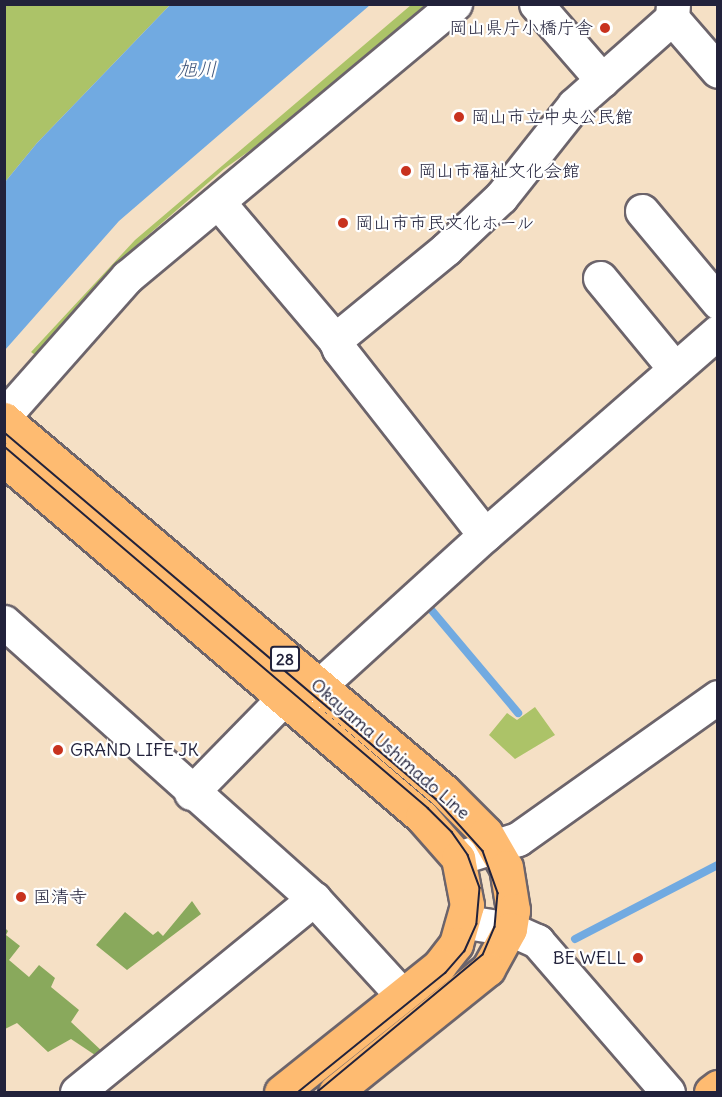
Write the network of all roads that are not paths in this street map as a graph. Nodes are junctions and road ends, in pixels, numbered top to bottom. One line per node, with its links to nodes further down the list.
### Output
1 (455, 4): 6 (street)
2 (536, 4): 5 (street)
3 (672, 11): 4 (street); 5 (street)
4 (717, 71)
5 (602, 80): 11 (street)
6 (218, 202): 11 (street); 13 (street)
7 (642, 211): 9 (street)
8 (600, 278): 12 (street)
9 (717, 302)
10 (717, 332): 12 (street)
11 (335, 340): 15 (street)
12 (675, 369): 15 (street)
13 (4, 418): 18 (main road, Okayama Ushimado Line / 28)
14 (4, 459): 18 (main road, Okayama Ushimado Line / 28)
15 (485, 535): 18 (street)
16 (4, 622): 19 (street)
17 (717, 697): 20 (street)
18 (298, 698): 19 (street); 20 (main road, Okayama Ushimado Line / 28); 21 (main road, Okayama Ushimado Line / 28)
19 (191, 792): 22 (street)
20 (495, 848): 21 (street); 24 (main road, Okayama Ushimado Line / 28)
21 (458, 858): 23 (main road, Okayama Ushimado Line / 28)
22 (314, 899): 25 (street); 28 (street)
23 (466, 922): 24 (street); 25 (main road, Okayama Ushimado Line / 28)
24 (510, 929): 27 (street); 30 (main road, Okayama Ushimado Line / 28)
25 (401, 994): 29 (main road, Okayama Ushimado Line / 28)
26 (717, 1087): 31 (main road)
27 (671, 1091)
28 (77, 1092)
29 (281, 1092)
30 (335, 1092)
31 (711, 1092)

